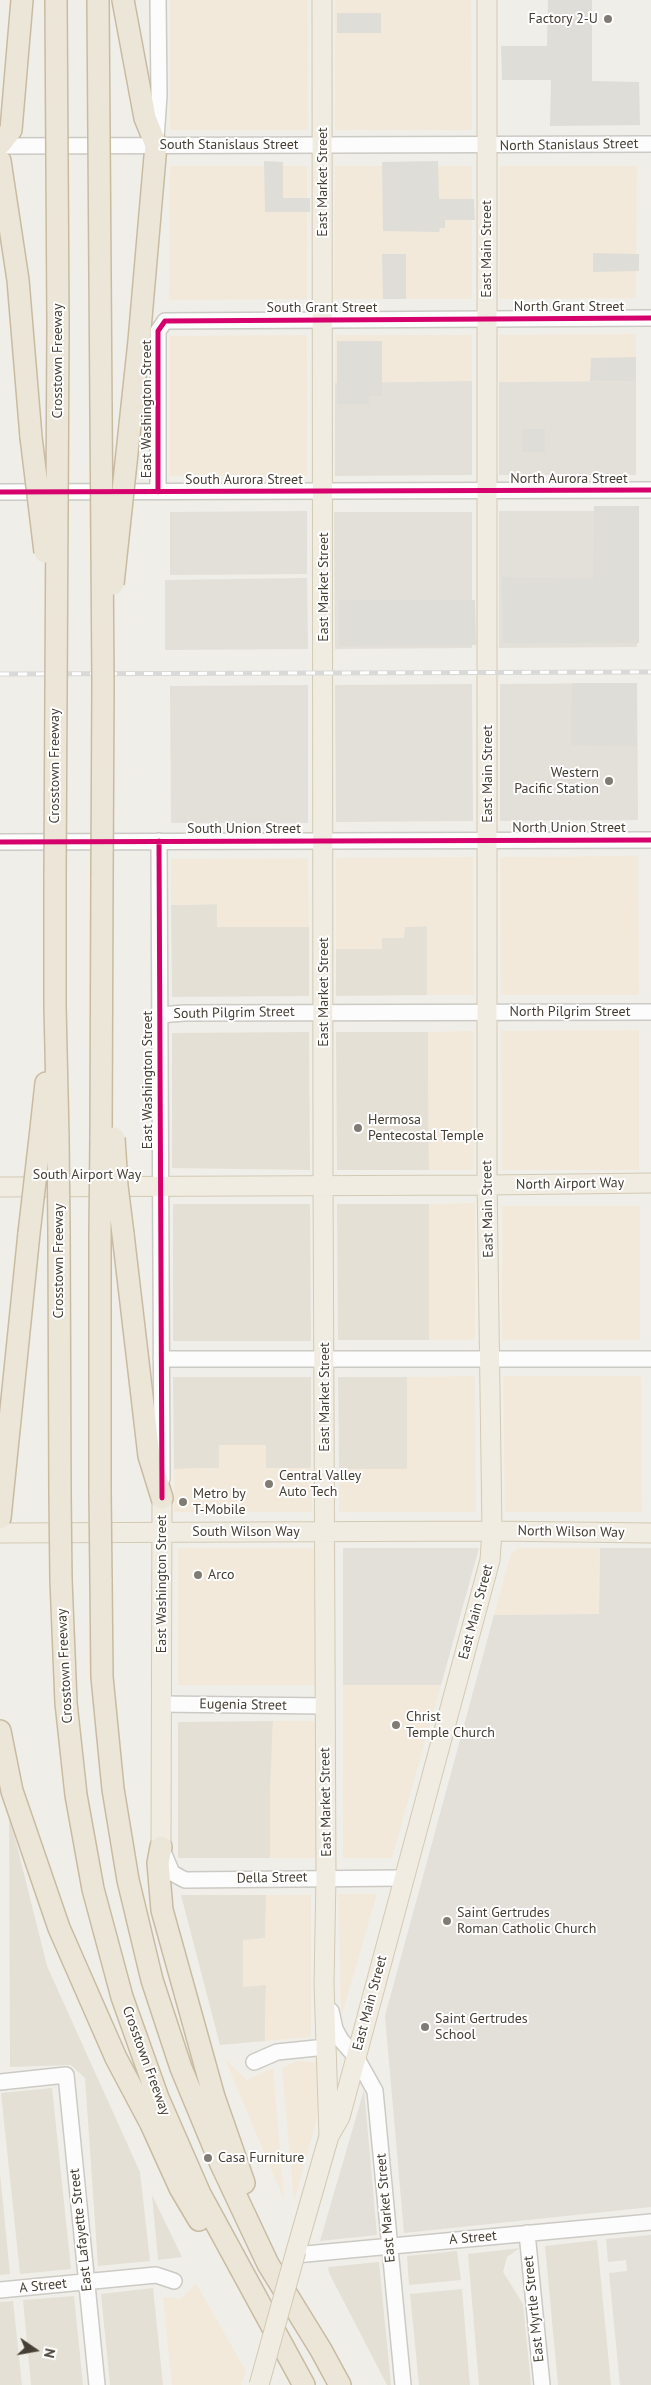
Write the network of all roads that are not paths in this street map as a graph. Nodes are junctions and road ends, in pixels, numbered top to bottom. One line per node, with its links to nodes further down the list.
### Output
1 (22, 0): 10 (highway)
2 (56, 0): 23 (highway, Crosstown Freeway, bridge)
3 (98, 0): 24 (highway, bridge)
4 (123, 0): 11 (highway)
5 (158, 0): 11 (street)
6 (322, 0): 8 (main road, East Market Street)
7 (487, 0): 12 (main road, East Main Street)
8 (323, 144): 11 (street, South Stanislaus Street); 12 (street, South Stanislaus Street); 16 (main road, East Market Street)
9 (651, 144): 12 (street, North Stanislaus Street)
10 (0, 145): 11 (street, South Stanislaus Street)
11 (156, 145): 24 (highway, bridge)
12 (488, 146): 14 (main road, East Main Street)
13 (0, 161): 23 (highway, bridge)
14 (487, 318): 15 (street, North Grant Street); 16 (street, South Grant Street); 18 (main road, East Main Street)
15 (651, 318)
16 (323, 319): 17 (street, South Grant Street); 20 (main road, East Market Street)
17 (159, 327): 22 (street, East Washington Street)
18 (488, 490): 19 (street, North Aurora Street); 20 (street, South Aurora Street); 25 (main road, East Main Street)
19 (651, 490)
20 (323, 491): 22 (street, South Aurora Street); 26 (main road, East Market Street)
21 (0, 492): 22 (street, South Aurora Street)
22 (158, 492)
23 (56, 639): 34 (highway, Crosstown Freeway, bridge)
24 (103, 683): 35 (highway, bridge)
25 (488, 839): 26 (street, South Union Street); 27 (street, North Union Street); 31 (main road, East Main Street)
26 (324, 840): 28 (street, South Union Street); 30 (main road, East Market Street)
27 (651, 840)
28 (160, 841): 29 (street, South Union Street); 33 (street, East Washington Street)
29 (0, 842)
30 (324, 1012): 31 (street, South Pilgrim Street); 33 (street, South Pilgrim Street); 39 (main road, East Market Street)
31 (489, 1012): 32 (street, North Pilgrim Street); 37 (main road, East Main Street)
32 (651, 1012)
33 (160, 1015): 38 (street, East Washington Street)
34 (49, 1137): 46 (highway, bridge); 69 (highway, Crosstown Freeway, bridge)
35 (108, 1138): 45 (highway, bridge); 66 (highway, bridge)
36 (651, 1183): 37 (main road, North Airport Way)
37 (489, 1185): 39 (main road, South Airport Way); 43 (main road, East Main Street)
38 (160, 1186): 39 (main road, South Airport Way); 40 (main road, South Airport Way); 41 (street, East Washington Street)
39 (324, 1186): 42 (main road, East Market Street)
40 (0, 1187)
41 (161, 1359): 42 (street); 45 (street, East Washington Street)
42 (325, 1359): 43 (street); 49 (main road, East Market Street)
43 (489, 1359): 44 (street); 47 (main road, East Main Street)
44 (651, 1359)
45 (162, 1498): 48 (main road, East Washington Street)
46 (0, 1518)
47 (492, 1531): 49 (main road, South Wilson Way); 51 (main road, North Wilson Way); 57 (main road, East Main Street)
48 (162, 1532): 49 (main road, South Wilson Way); 50 (main road, South Wilson Way); 52 (main road, East Washington Street)
49 (325, 1532): 53 (main road, East Market Street)
50 (0, 1533)
51 (651, 1533)
52 (161, 1704): 53 (street, Eugenia Street); 55 (main road, East Washington Street)
53 (325, 1706): 56 (main road, East Market Street)
54 (0, 1731): 69 (highway)
55 (161, 1847): 56 (street, Della Street); 66 (highway)
56 (326, 1877): 57 (street, Della Street); 58 (main road, East Market Street)
57 (403, 1878): 60 (main road, East Main Street)
58 (324, 1984): 59 (main road, East Market Street); 60 (street, East Market Street)
59 (326, 2047): 61 (street); 63 (main road, East Market Street)
60 (356, 2057): 63 (main road, East Main Street); 67 (street, East Market Street)
61 (254, 2062)
62 (0, 2082): 71 (street, East Lafayette Street)
63 (329, 2136): 68 (main road, East Main Street)
64 (651, 2222): 65 (street, A Street)
65 (527, 2233): 67 (street, A Street); 78 (street, East Myrtle Street)
66 (258, 2244): 76 (highway)
67 (389, 2246): 68 (street, A Street); 77 (street, East Market Street)
68 (296, 2254): 74 (main road, East Main Street, bridge)
69 (243, 2276): 75 (highway, Crosstown Freeway)
70 (174, 2281): 71 (street, A Street)
71 (86, 2282): 72 (street, A Street); 73 (street, East Lafayette Street)
72 (0, 2290)
73 (97, 2385)
74 (258, 2385)
75 (304, 2385)
76 (340, 2385)
77 (403, 2385)
78 (542, 2385)

